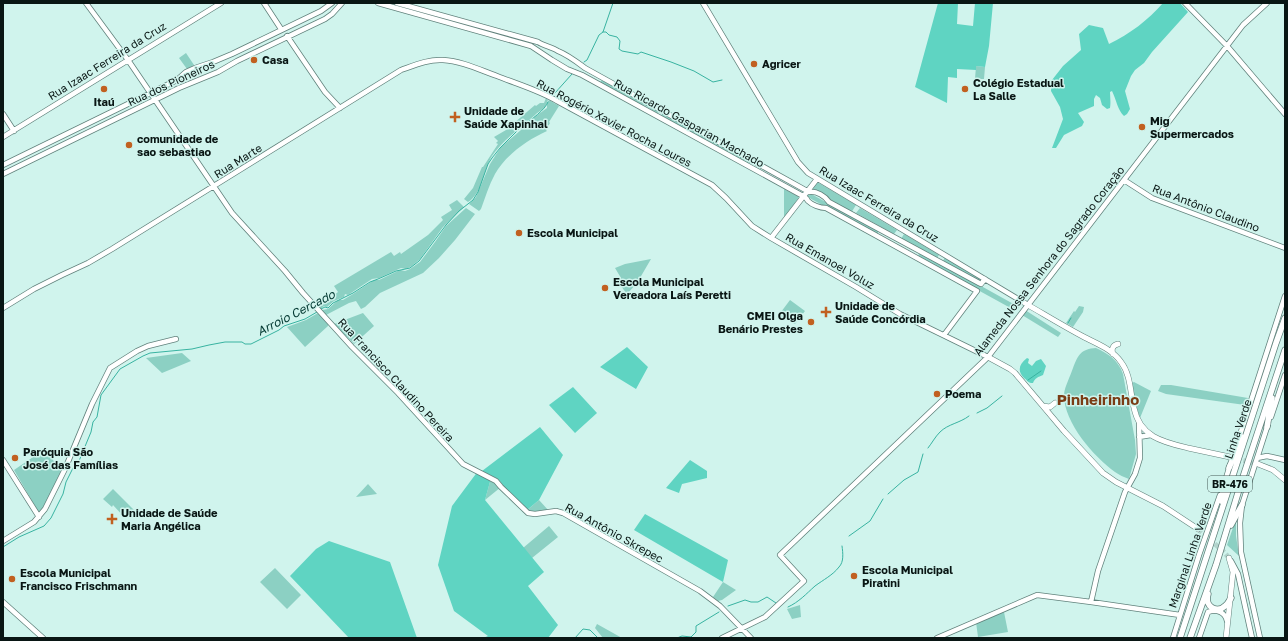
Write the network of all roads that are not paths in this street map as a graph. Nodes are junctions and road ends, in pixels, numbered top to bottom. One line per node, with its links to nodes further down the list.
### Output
1 (86, 3): 14 (street, Rua Francisco Claudino Pereira)
2 (221, 3): 14 (street, Rua Izaac Ferreira da Cruz)
3 (264, 3): 11 (street)
4 (332, 3): 11 (street, Rua dos Pioneiros)
5 (342, 3): 12 (street, Rua dos Pioneiros)
6 (378, 3): 29 (street, Rua Ricardo Gasparian Machado)
7 (397, 3): 27 (street, Rua Ricardo Gasparian Machado)
8 (703, 3): 25 (street, Rua Izaac Ferreira da Cruz)
9 (1185, 3): 13 (street)
10 (1267, 3): 13 (street, Alameda Nossa Senhora do Sagrado Coração)
11 (281, 30): 16 (street, Rua dos Pioneiros)
12 (287, 36): 17 (street, Rua dos Pioneiros); 18 (street)
13 (1227, 46): 20 (street); 26 (street, Alameda Nossa Senhora do Sagrado Coração)
14 (128, 60): 16 (street, Rua Francisco Claudino Pereira); 21 (street, Rua Izaac Ferreira da Cruz)
15 (488, 73): 18 (street, Rua Marte); 32 (street, Rua Rogério Xavier Rocha Loures)
16 (149, 93): 17 (street, Rua Francisco Claudino Pereira); 23 (street, Rua dos Pioneiros)
17 (154, 100): 24 (street, Rua dos Pioneiros); 28 (street, Rua Francisco Claudino Pereira)
18 (340, 108): 28 (street, Rua Marte)
19 (3, 114): 21 (street)
20 (1285, 114)
21 (14, 131): 22 (street, Rua Izaac Ferreira da Cruz)
22 (3, 137)
23 (3, 165)
24 (3, 174)
25 (816, 179): 30 (street); 39 (street, Rua Izaac Ferreira da Cruz)
26 (1124, 180): 36 (street, Rua Antônio Claudino); 41 (street, Alameda Nossa Senhora do Sagrado Coração)
27 (797, 185): 29 (street); 30 (street, Rua Ricardo Gasparian Machado)
28 (214, 187): 42 (street, Rua Marte); 65 (street, Rua Francisco Claudino Pereira)
29 (793, 190): 31 (street, Rua Ricardo Gasparian Machado)
30 (807, 191): 31 (street); 33 (street, Rua Ricardo Gasparian Machado)
31 (803, 196): 34 (street); 35 (street, Rua Ricardo Gasparian Machado)
32 (726, 198): 34 (street, Rua Emanoel Voluz)
33 (884, 232): 35 (street); 37 (street, Rua Ricardo Gasparian Machado)
34 (771, 238): 44 (street, Rua Emanoel Voluz)
35 (880, 238): 38 (street, Rua Ricardo Gasparian Machado)
36 (1285, 248)
37 (917, 250): 38 (street); 39 (street, Rua Ricardo Gasparian Machado)
38 (911, 255): 44 (street, Rua Ricardo Gasparian Machado)
39 (985, 279): 41 (street, Rua Izaac Ferreira da Cruz)
40 (1285, 296): 66 (street, Marginal Linha Verde)
41 (1028, 305): 48 (main road, Rua Izaac Ferreira da Cruz); 49 (street, Alameda Nossa Senhora do Sagrado Coração)
42 (3, 308)
43 (1285, 318): 52 (highway, Linha Verde / BR-476)
44 (944, 335): 49 (street, Rua Emanoel Voluz)
45 (176, 339): 71 (street)
46 (1118, 344): 48 (main road)
47 (1285, 350): 50 (highway, Linha Verde / BR-476)
48 (1113, 354): 55 (main road, Rua Izaac Ferreira da Cruz)
49 (988, 357): 54 (main road, Rua Emanoel Voluz); 83 (street, Alameda Nossa Senhora do Sagrado Coração)
50 (1278, 372): 56 (highway); 74 (highway, Linha Verde / BR-476)
51 (1285, 375): 56 (street)
52 (1258, 400): 66 (highway); 72 (highway, Linha Verde / BR-476)
53 (1055, 403): 54 (main road)
54 (1043, 406): 69 (main road, Rua Emanoel Voluz)
55 (1139, 423): 57 (main road); 58 (street)
56 (1267, 427): 59 (street)
57 (1151, 435): 58 (street); 61 (main road)
58 (1139, 436): 69 (street)
59 (1260, 450): 60 (street); 64 (street)
60 (1267, 456): 63 (street); 64 (street)
61 (1230, 457)
62 (3, 460): 71 (street)
63 (1285, 460)
64 (1257, 461): 67 (main road); 70 (street)
65 (463, 464): 83 (street, Rua Antônio Skrepec)
66 (1229, 468): 68 (street, Marginal Linha Verde)
67 (1285, 480)
68 (1224, 486): 72 (highway); 81 (street, Marginal Linha Verde)
69 (1127, 488): 73 (main road, Rua Emanoel Voluz); 80 (street)
70 (1242, 505): 74 (highway); 96 (street)
71 (39, 518): 75 (street)
72 (1218, 518): 91 (highway, Linha Verde / BR-476)
73 (1198, 529)
74 (1226, 532): 77 (highway, Linha Verde / BR-476)
75 (3, 541)
76 (1229, 558): 78 (main road); 95 (street)
77 (1216, 565): 78 (highway); 92 (highway, Linha Verde / BR-476)
78 (1230, 598): 82 (main road)
79 (3, 602): 84 (street)
80 (1091, 602): 81 (street); 89 (street)
81 (1180, 615): 90 (street, Marginal Linha Verde)
82 (1228, 623): 93 (street); 94 (main road)
83 (742, 628): 87 (street); 88 (street, Rua Antônio Skrepec)
84 (33, 630): 85 (street); 86 (street)
85 (40, 638)
86 (43, 638)
87 (722, 638)
88 (751, 638)
89 (937, 638)
90 (1173, 638)
91 (1180, 638)
92 (1190, 638)
93 (1199, 638)
94 (1226, 638)
95 (1252, 638)
96 (1260, 638)

